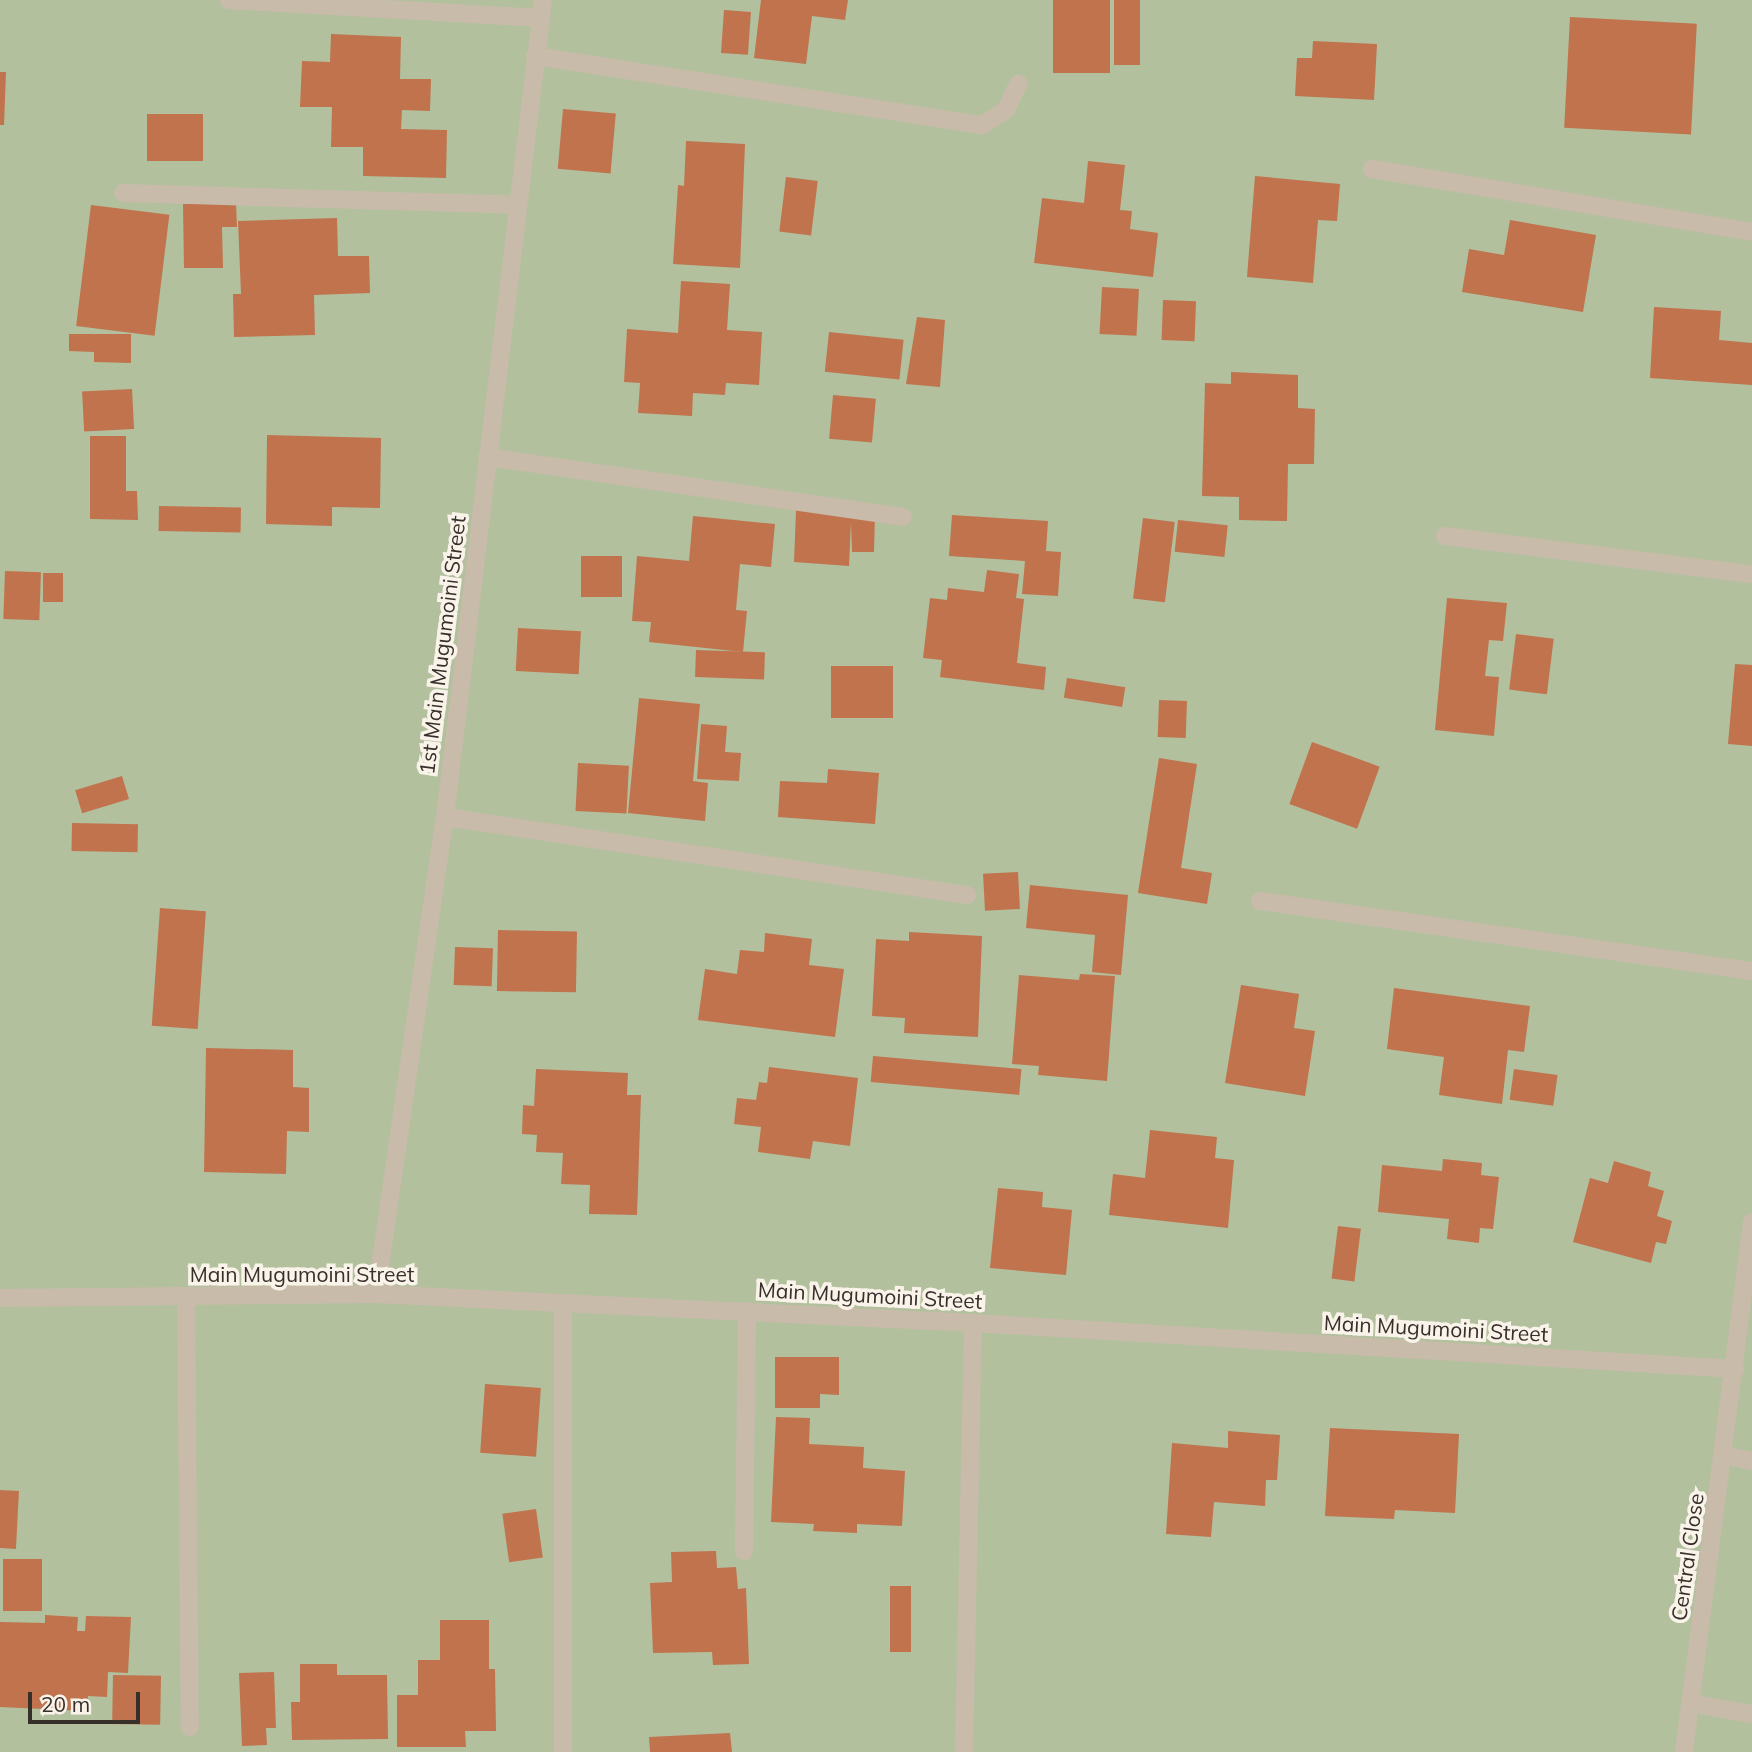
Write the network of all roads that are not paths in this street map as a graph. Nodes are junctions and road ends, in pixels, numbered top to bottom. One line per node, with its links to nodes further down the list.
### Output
1 (229, 0): 3 (street)
2 (543, 0): 3 (street, 1st Main Mugumoini Street)
3 (540, 18): 4 (street, 1st Main Mugumoini Street)
4 (535, 56): 5 (street); 8 (street, 1st Main Mugumoini Street)
5 (1018, 84)
6 (1372, 169): 9 (street)
7 (122, 193): 8 (street)
8 (517, 205): 10 (street, 1st Main Mugumoini Street)
9 (1752, 232)
10 (487, 457): 11 (street); 14 (street, 1st Main Mugumoini Street)
11 (903, 517)
12 (1445, 536): 13 (street)
13 (1752, 574)
14 (445, 817): 15 (street); 19 (street, 1st Main Mugumoini Street)
15 (968, 895)
16 (1260, 901): 17 (street)
17 (1752, 971)
18 (1752, 1222): 25 (street, Central Close)
19 (376, 1294): 20 (street, Main Mugumoini Street); 22 (street, Main Mugumoini Street)
20 (186, 1297): 21 (street, Main Mugumoini Street); 31 (street)
21 (0, 1298)
22 (563, 1304): 23 (street, Main Mugumoini Street); 32 (street)
23 (747, 1311): 24 (street, Main Mugumoini Street); 28 (street)
24 (973, 1322): 25 (street, Main Mugumoini Street); 33 (street)
25 (1736, 1369): 26 (street, Central Close)
26 (1723, 1455): 27 (street); 29 (street, Central Close)
27 (1752, 1461)
28 (744, 1551)
29 (1690, 1703): 30 (street); 34 (street, Central Close)
30 (1752, 1714)
31 (190, 1727)
32 (563, 1752)
33 (964, 1752)
34 (1684, 1752)

